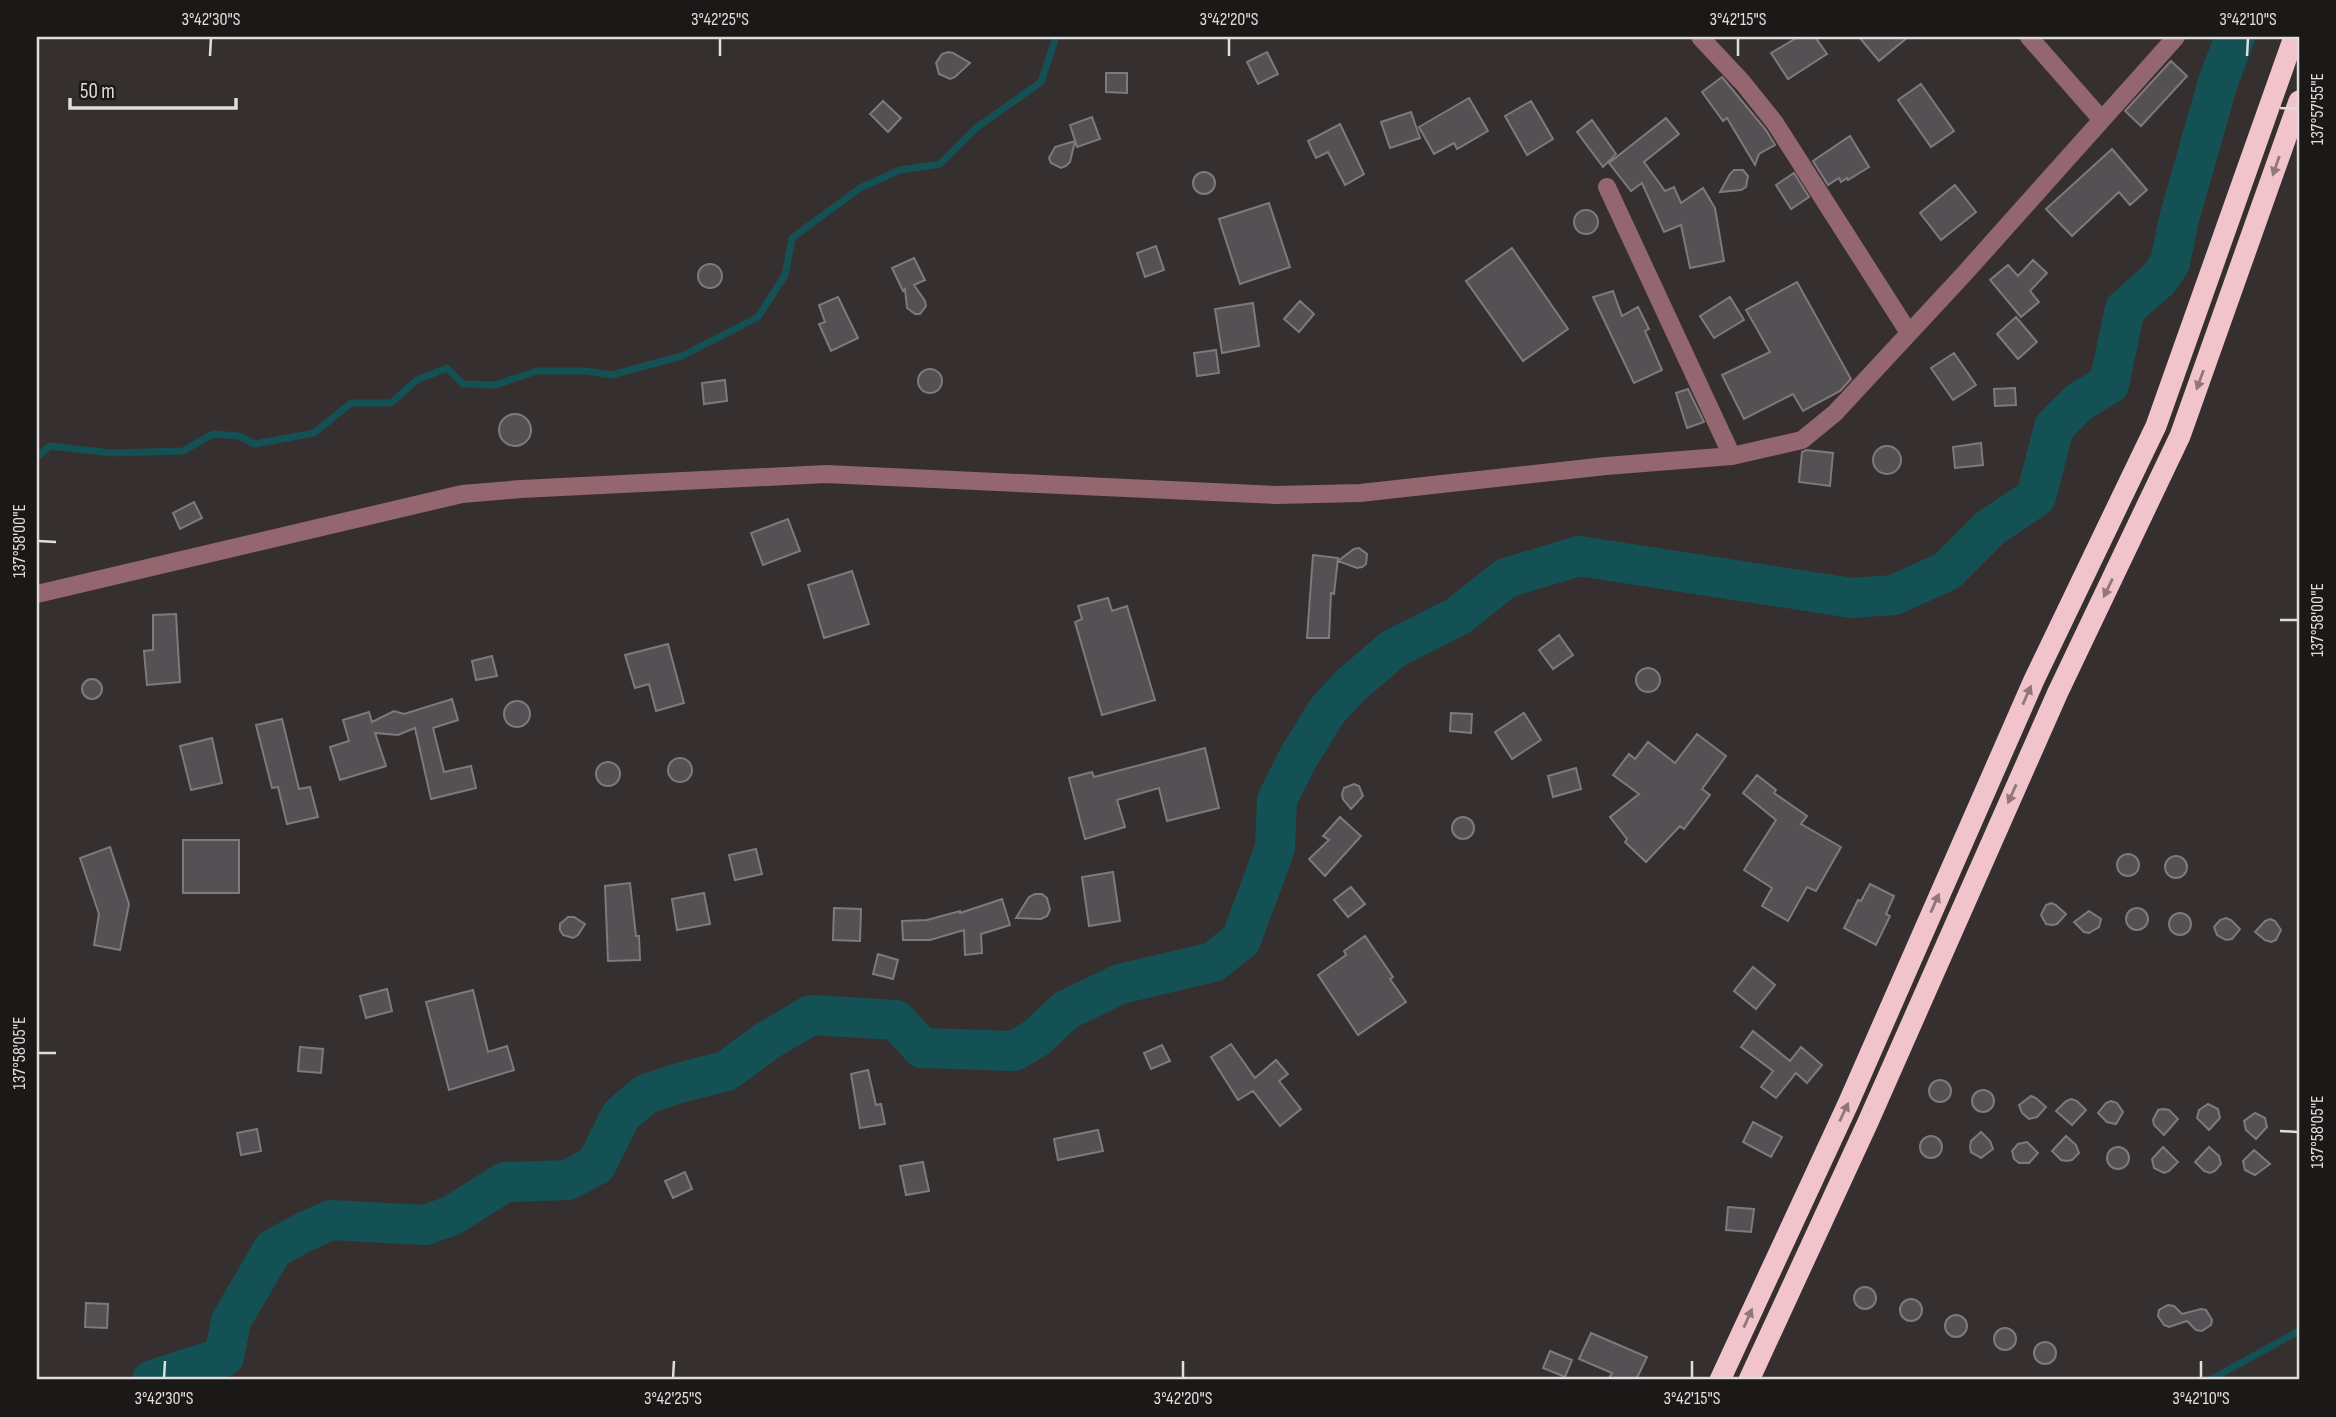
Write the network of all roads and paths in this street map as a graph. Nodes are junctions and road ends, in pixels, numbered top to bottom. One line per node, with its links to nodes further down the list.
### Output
1 (1700, 37): 9 (street)
2 (2029, 37): 7 (street)
3 (2176, 37): 7 (street)
4 (2294, 37): 5 (highway)
5 (2292, 66): 12 (highway, one-way to 5)
6 (2299, 101): 13 (highway, one-way to 13)
7 (2102, 120): 9 (street)
8 (1607, 187): 10 (street)
9 (1909, 333): 10 (street)
10 (1732, 456): 11 (street)
11 (37, 594)
12 (1720, 1380)
13 (1749, 1380)

